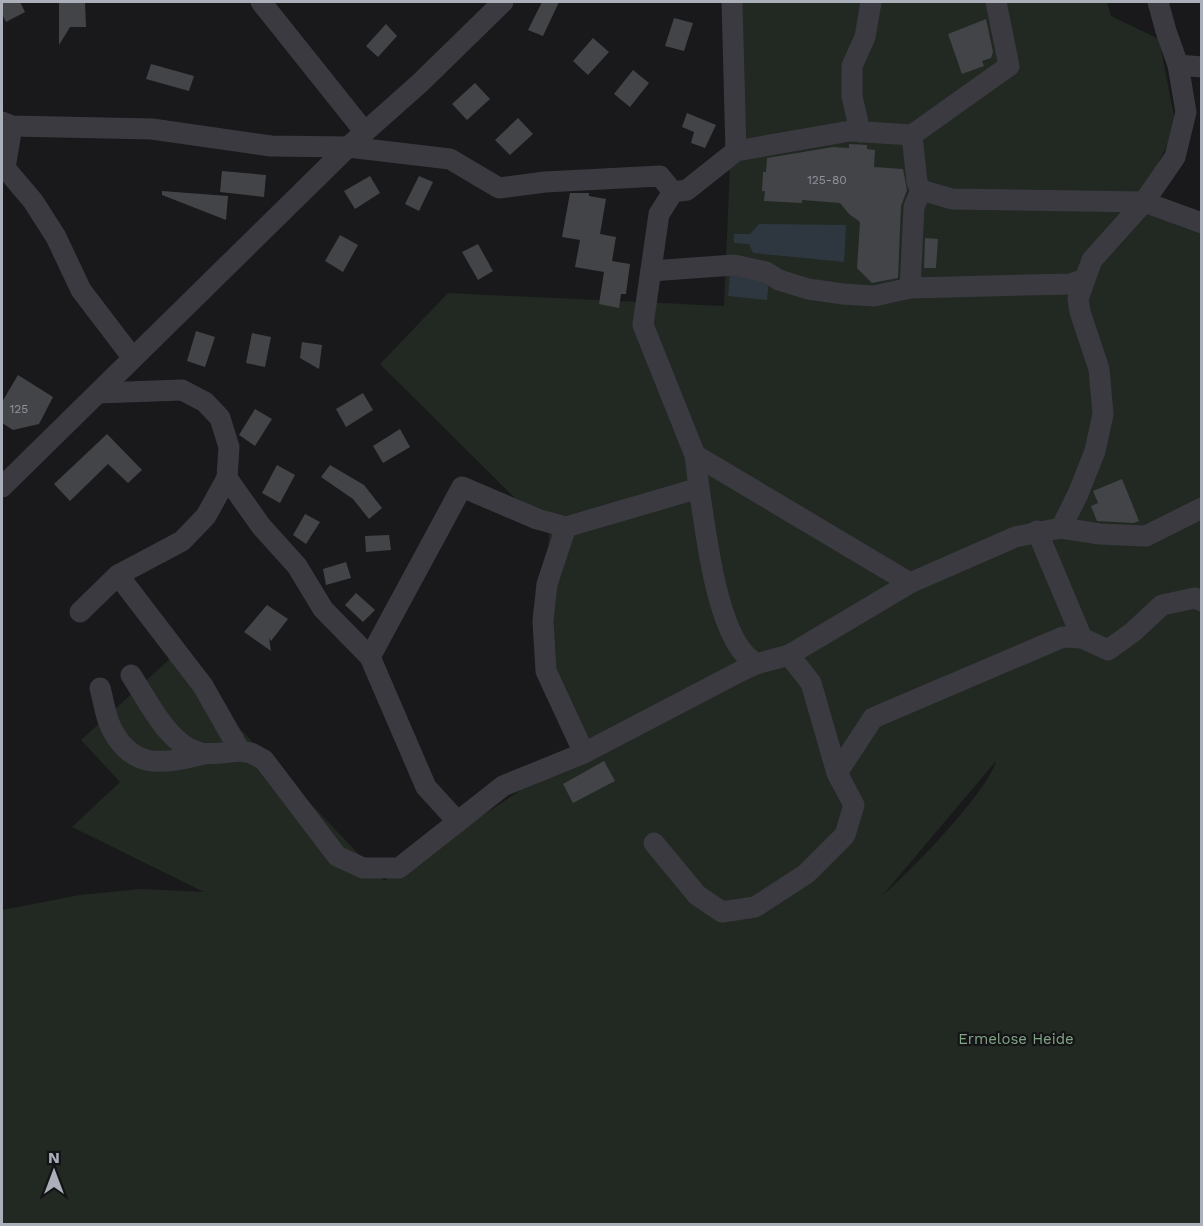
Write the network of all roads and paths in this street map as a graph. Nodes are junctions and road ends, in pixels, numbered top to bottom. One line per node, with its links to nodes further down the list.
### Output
1 (261, 2): 10 (lane)
2 (503, 2): 10 (lane)
3 (732, 2): 14 (lane)
4 (871, 2): 11 (lane)
5 (996, 2): 12 (lane)
6 (1158, 2): 7 (lane)
7 (1178, 65): 8 (lane); 18 (lane)
8 (1202, 67)
9 (7, 124): 13 (lane); 15 (lane)
10 (364, 131): 13 (lane)
11 (860, 132): 12 (lane); 14 (lane)
12 (912, 135): 16 (lane)
13 (348, 147): 17 (lane); 23 (lane)
14 (736, 151): 17 (lane)
15 (3, 170): 23 (lane)
16 (921, 190): 18 (lane); 22 (lane)
17 (672, 192): 20 (lane)
18 (1144, 202): 19 (lane); 21 (lane)
19 (1202, 223)
20 (651, 271): 22 (lane); 25 (lane)
21 (1085, 279): 22 (lane); 31 (lane)
22 (910, 288)
23 (132, 357): 24 (lane)
24 (98, 393): 26 (lane); 27 (lane)
25 (695, 455): 28 (lane); 34 (lane)
26 (227, 478): 33 (lane); 39 (lane)
27 (3, 482)
28 (699, 488): 30 (lane); 40 (lane)
29 (1202, 508): 31 (lane)
30 (566, 527): 39 (lane); 44 (lane)
31 (1061, 528): 32 (lane)
32 (1037, 531): 34 (lane); 37 (lane)
33 (118, 575): 36 (lane); 43 (lane)
34 (910, 583): 38 (lane)
35 (1202, 601): 37 (lane)
36 (80, 612)
37 (1082, 638): 46 (lane)
38 (789, 655): 40 (lane); 46 (lane)
39 (370, 657): 47 (lane)
40 (756, 664): 44 (lane)
41 (131, 675): 45 (lane)
42 (100, 688): 45 (lane)
43 (240, 751): 45 (lane); 47 (lane)
44 (584, 753): 47 (lane)
45 (205, 754)
46 (837, 773): 48 (lane)
47 (458, 822)
48 (654, 843)

